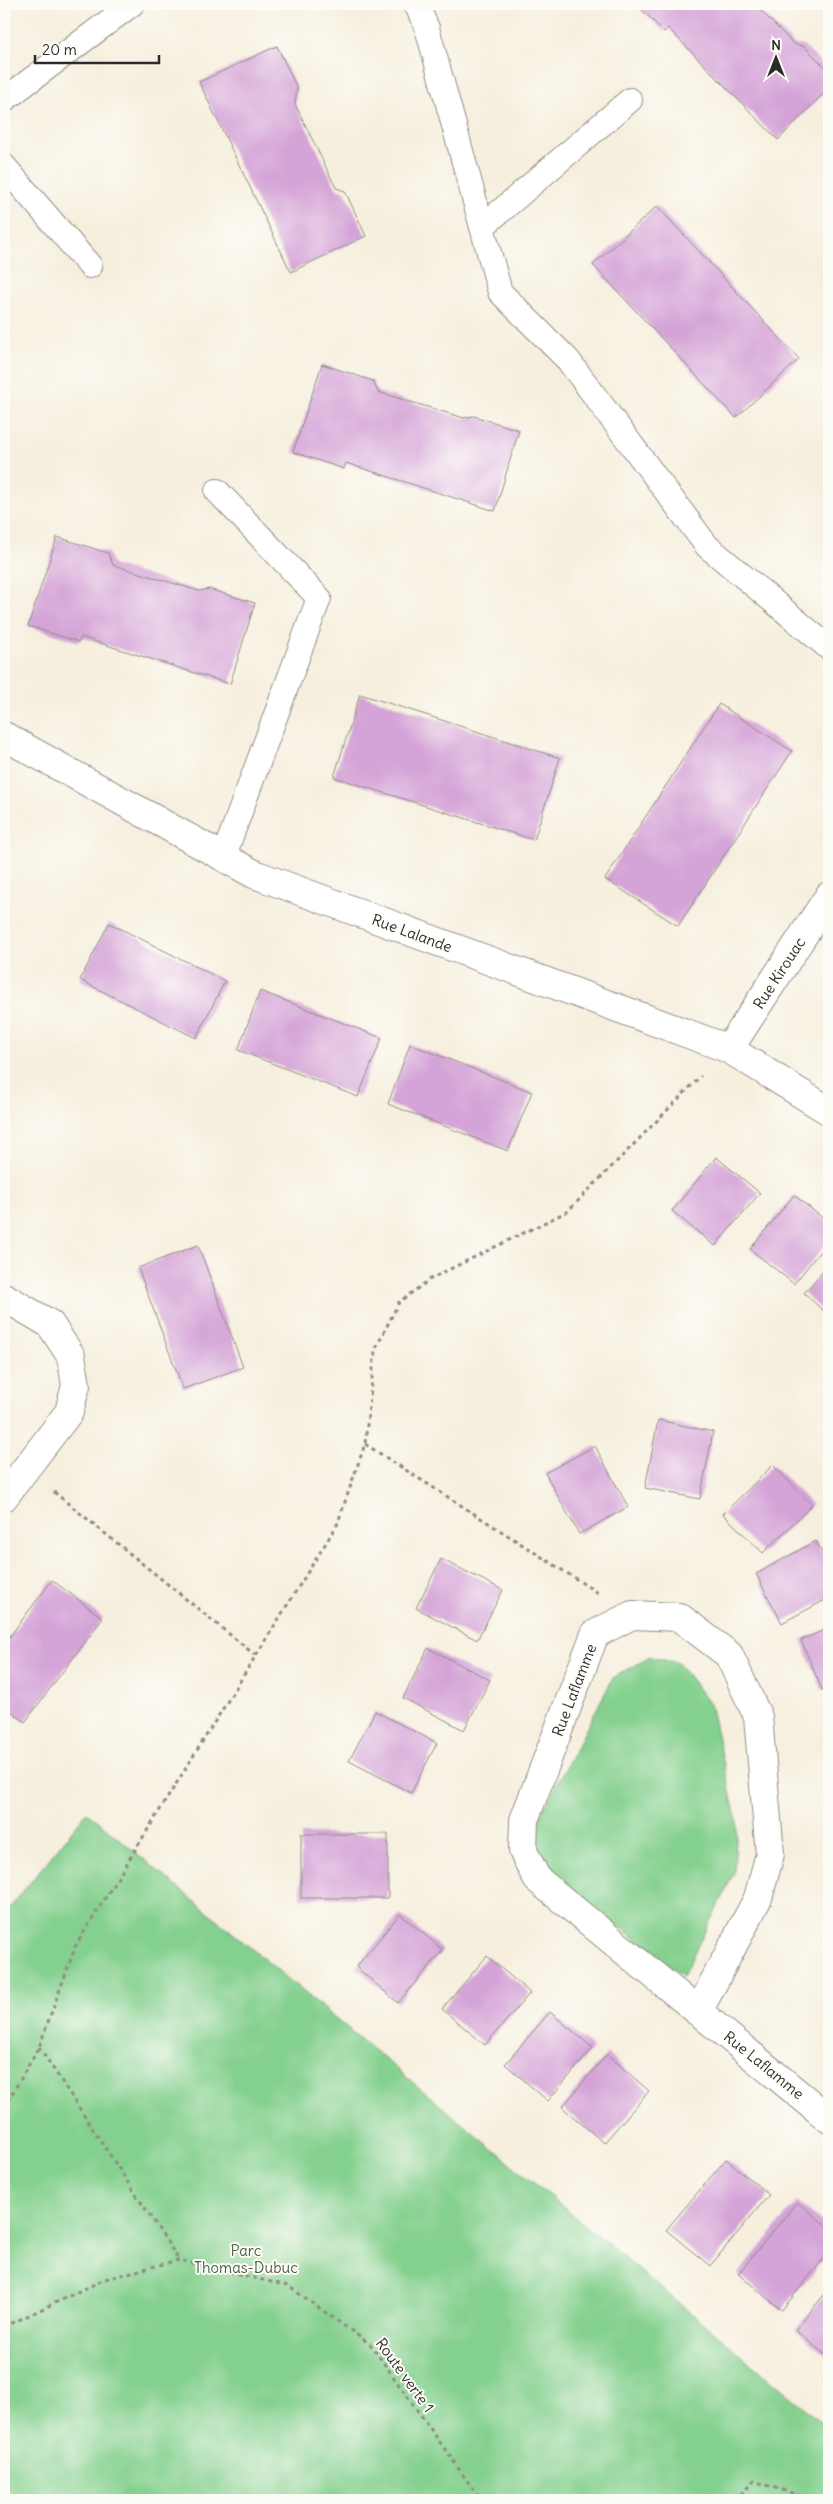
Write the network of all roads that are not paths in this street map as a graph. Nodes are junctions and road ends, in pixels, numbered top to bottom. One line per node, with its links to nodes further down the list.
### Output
1 (132, 4): 3 (lane)
2 (416, 4): 6 (lane)
3 (4, 100)
4 (630, 100): 6 (lane)
5 (4, 166): 7 (lane)
6 (482, 226): 9 (lane)
7 (90, 266)
8 (217, 491): 11 (lane)
9 (829, 648)
10 (4, 736): 11 (street, Rue Lalande)
11 (223, 858): 13 (street, Rue Lalande)
12 (829, 896): 13 (street, Rue Kirouac)
13 (728, 1049): 14 (street, Rue Lalande)
14 (829, 1111)
15 (4, 1296): 16 (street)
16 (4, 1497)
17 (698, 2012): 17 (street, Rue Laflamme); 18 (street, Rue Laflamme)
18 (829, 2119)

